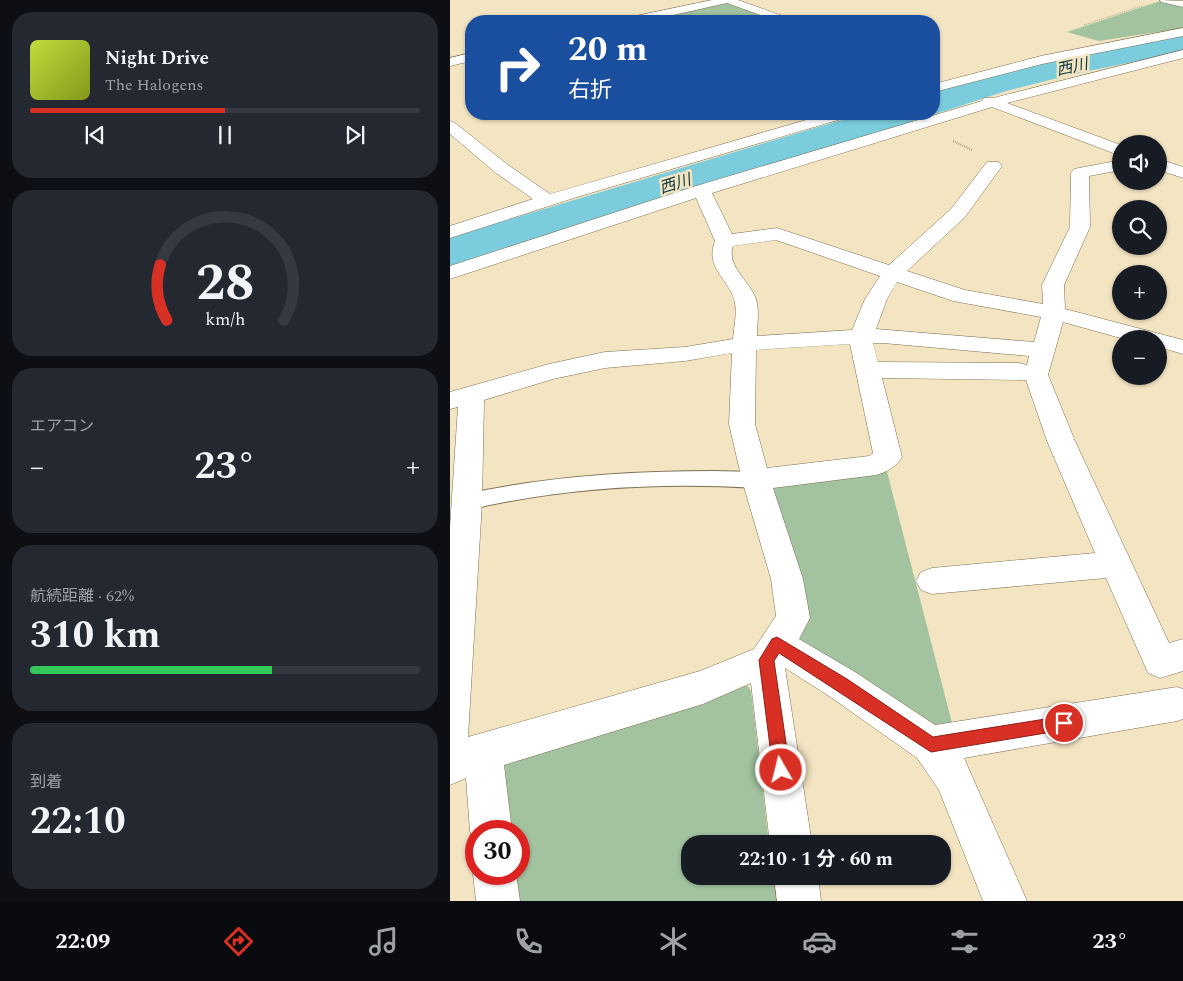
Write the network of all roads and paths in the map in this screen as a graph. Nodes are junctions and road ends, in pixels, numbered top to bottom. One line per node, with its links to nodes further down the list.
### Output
1 (728, 0): 4 (street); 5 (street)
2 (1166, 0): 3 (street)
3 (1183, 4)
4 (659, 15)
5 (770, 15)
6 (1183, 32): 11 (street)
7 (1183, 54): 13 (street)
8 (465, 59): 9 (street)
9 (450, 62)
10 (940, 78): 11 (street)
11 (949, 82): 12 (street); 13 (street)
12 (940, 86)
13 (993, 103): 14 (street); 19 (street)
14 (940, 117)
15 (822, 120): 25 (street)
16 (931, 120): 17 (street)
17 (916, 124): 20 (path); 24 (street)
18 (450, 126): 25 (street)
19 (1112, 147)
20 (993, 166): 29 (street)
21 (1112, 167): 30 (street)
22 (1167, 167): 23 (street)
23 (1183, 172)
24 (702, 190): 27 (street); 28 (street)
25 (548, 200): 26 (street)
26 (450, 232)
27 (725, 241): 29 (street); 34 (street)
28 (450, 273)
29 (892, 273): 30 (street); 32 (street)
30 (1054, 313): 31 (street); 36 (street)
31 (1118, 330)
32 (860, 337): 34 (street); 36 (street); 37 (street)
33 (1167, 342): 35 (street)
34 (744, 344): 38 (street); 39 (street)
35 (1183, 347)
36 (1040, 363): 37 (street); 41 (street)
37 (868, 370): 39 (street)
38 (460, 397): 40 (street)
39 (756, 480): 40 (lane); 43 (street)
40 (466, 502): 47 (street)
41 (1115, 564): 42 (street); 44 (street)
42 (932, 581)
43 (772, 652): 46 (street); 47 (street); 49 (street)
44 (1183, 655)
45 (1177, 704): 46 (street)
46 (931, 745): 54 (street)
47 (461, 751): 48 (street)
48 (487, 820)
49 (791, 835)
50 (496, 885): 52 (street)
51 (797, 885): 53 (street)
52 (498, 901)
53 (799, 901)
54 (1005, 901)

